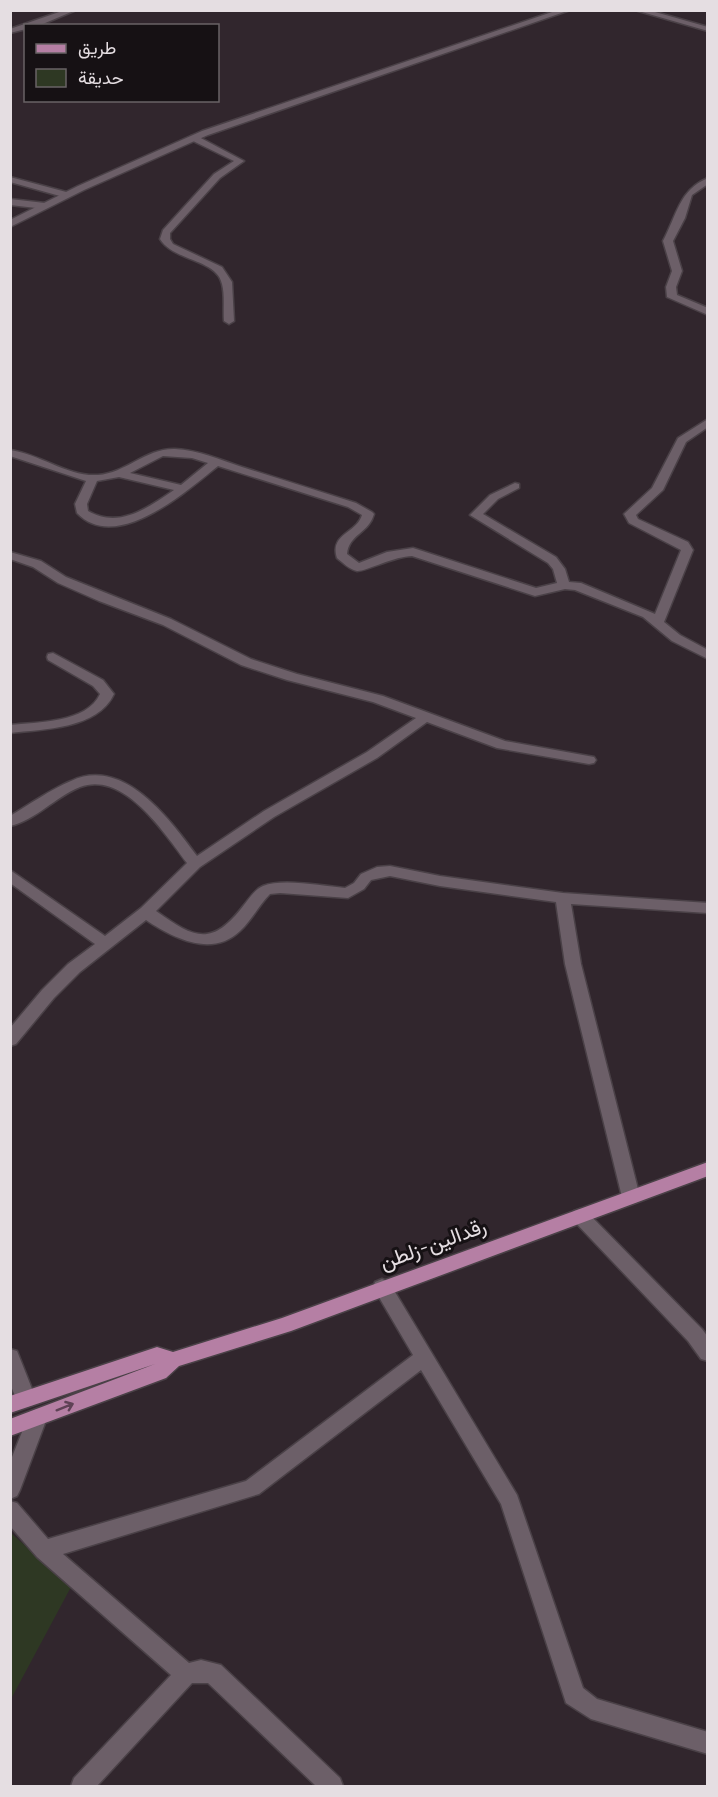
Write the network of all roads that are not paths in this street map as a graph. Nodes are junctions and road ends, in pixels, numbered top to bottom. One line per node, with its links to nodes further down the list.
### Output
1 (73, 10): 4 (street)
2 (567, 10): 6 (street)
3 (638, 10): 5 (street)
4 (35, 24)
5 (708, 28)
6 (194, 138): 9 (street); 14 (street)
7 (10, 179): 9 (street)
8 (708, 180): 13 (street)
9 (67, 195): 11 (street)
10 (10, 202): 11 (street)
11 (45, 206): 12 (street)
12 (10, 224)
13 (708, 312)
14 (229, 321)
15 (708, 422): 24 (street)
16 (10, 453): 19 (street)
17 (217, 462): 18 (street); 21 (street); 23 (street)
18 (117, 473): 19 (street); 21 (street)
19 (93, 478): 21 (street)
20 (514, 486): 23 (street)
21 (181, 488)
22 (10, 555): 27 (street)
23 (564, 585): 24 (street)
24 (658, 622): 25 (street)
25 (708, 655)
26 (53, 657): 28 (street)
27 (424, 718): 29 (street); 31 (street)
28 (10, 729)
29 (589, 760)
30 (10, 822): 31 (street)
31 (195, 864): 35 (street)
32 (10, 875): 36 (street)
33 (563, 898): 34 (street); 35 (street); 39 (street)
34 (708, 908)
35 (146, 912): 36 (street)
36 (105, 944): 37 (street)
37 (10, 1040)
38 (708, 1168): 39 (main road, رقدالين-زلطن)
39 (631, 1197): 40 (main road, رقدالين-زلطن)
40 (580, 1216): 41 (main road, رقدالين-زلطن); 42 (street)
41 (382, 1287): 45 (street); 46 (main road, رقدالين-زلطن)
42 (701, 1334): 43 (street)
43 (708, 1353)
44 (10, 1357): 47 (street)
45 (424, 1357): 52 (street); 54 (street)
46 (173, 1360): 47 (main road, رقدالين-زلطن); 48 (main road, رقدالين-زلطن, one-way to 46)
47 (18, 1402)
48 (37, 1418): 49 (main road, رقدالين-زلطن); 50 (street)
49 (10, 1428)
50 (10, 1490)
51 (10, 1510): 52 (street)
52 (44, 1550): 53 (street)
53 (186, 1674): 55 (street); 56 (street)
54 (708, 1743)
55 (82, 1786)
56 (332, 1786)

